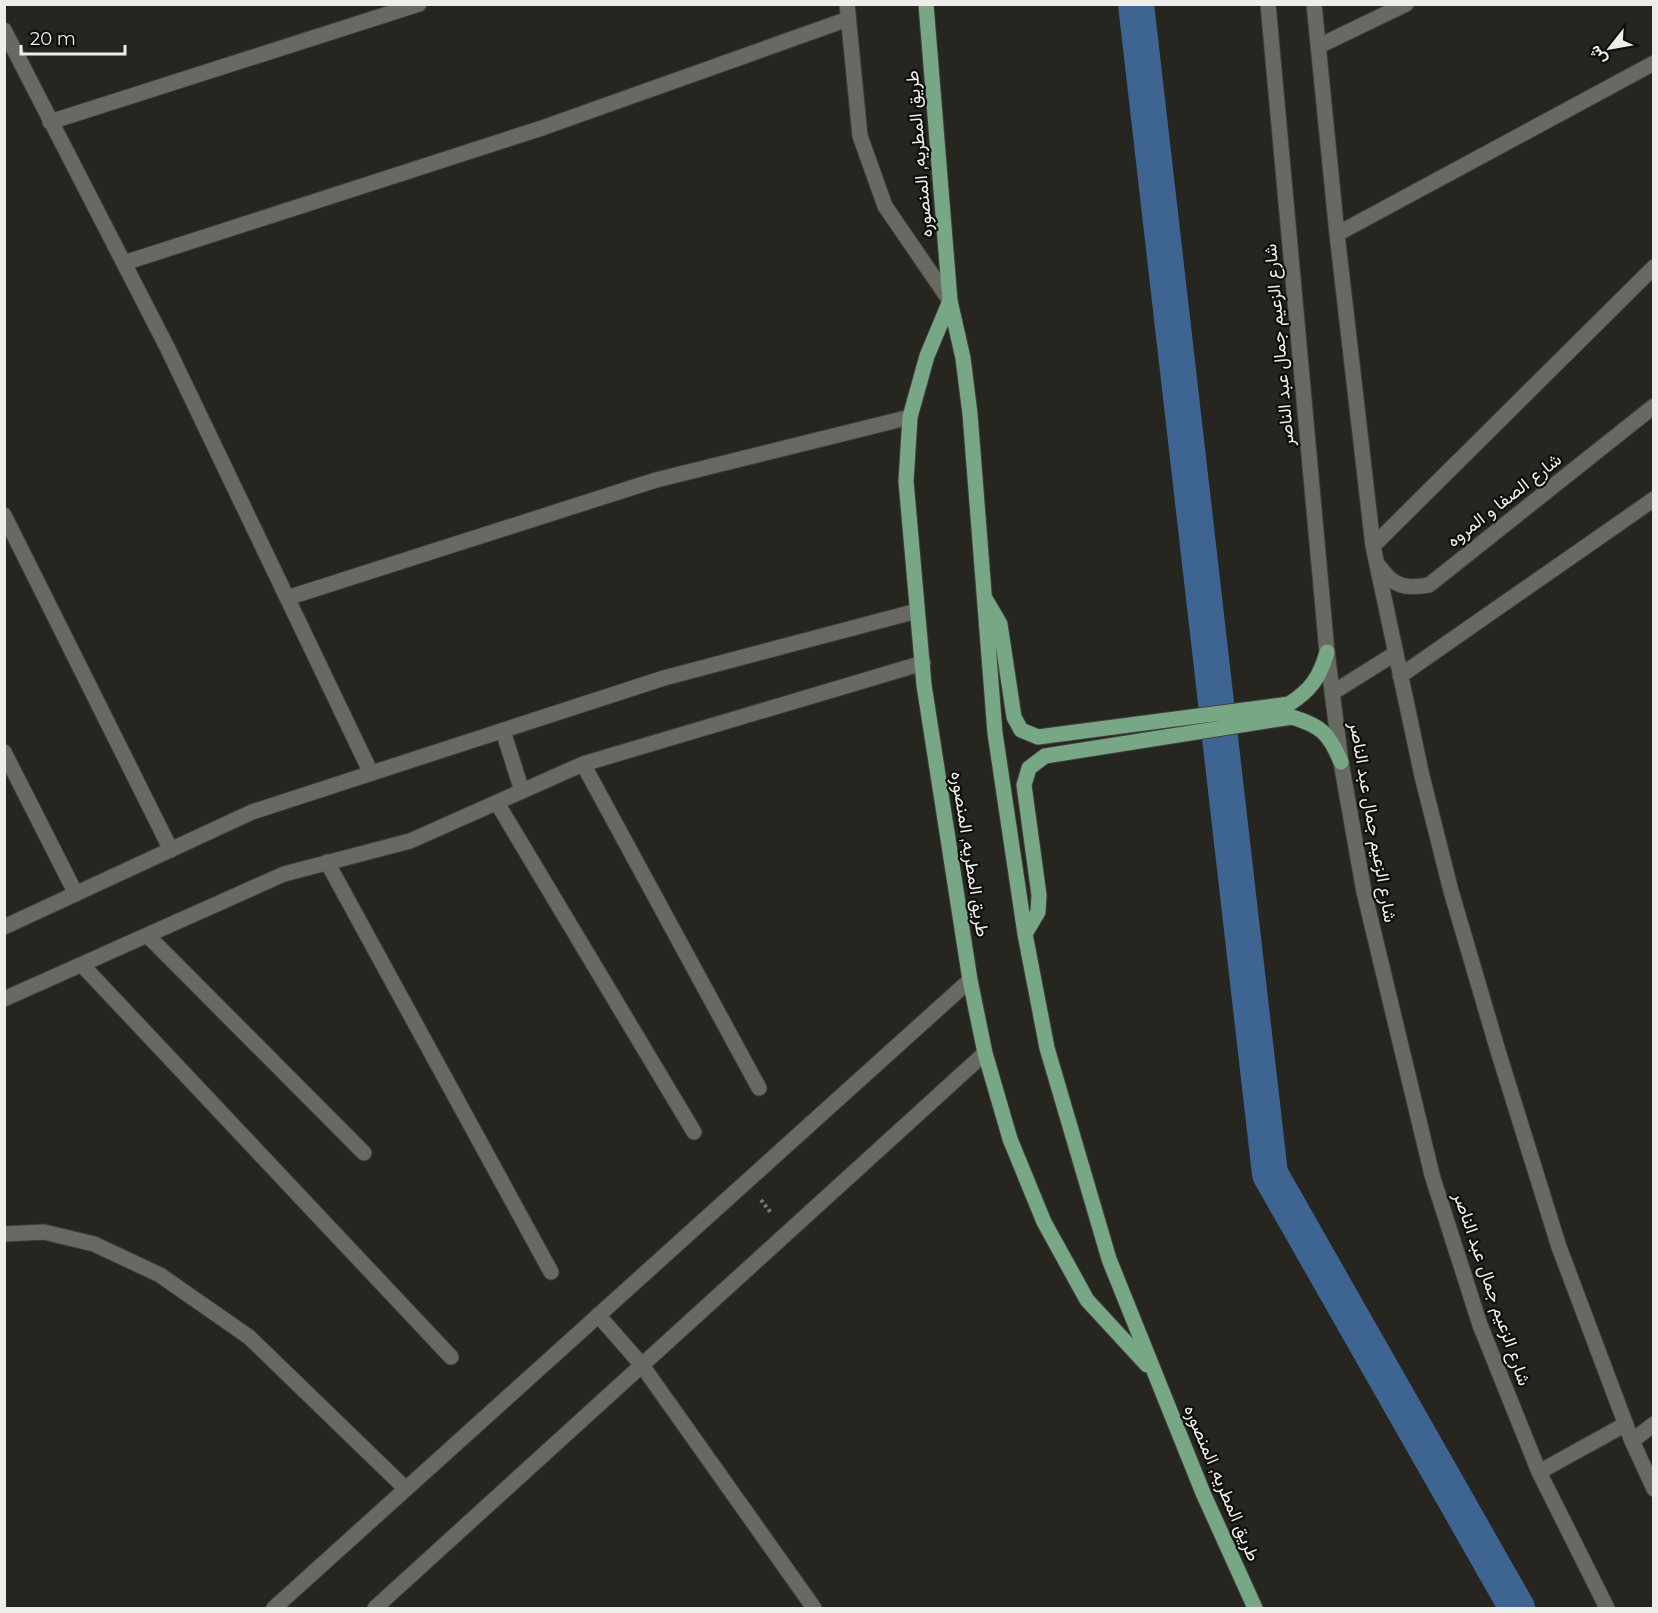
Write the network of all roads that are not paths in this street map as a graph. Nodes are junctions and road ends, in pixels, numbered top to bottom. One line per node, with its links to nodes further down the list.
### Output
1 (418, 4): 10 (street)
2 (926, 4): 14 (main road, طريق المطريه, المنصوره)
3 (1268, 4): 24 (street, شارع الزعيم جمال عبد الناصر)
4 (1314, 4): 8 (street)
5 (1406, 4): 8 (street)
6 (848, 12): 12 (street); 14 (street)
7 (4, 30): 10 (street)
8 (1319, 46): 11 (street)
9 (1653, 63): 11 (street)
10 (50, 122): 12 (street)
11 (1337, 234): 19 (street)
12 (124, 263): 22 (street)
13 (1653, 267): 19 (street)
14 (950, 301): 16 (main road, طريق المطريه, المنصوره); 21 (main road, طريق المطريه, المنصوره)
15 (1653, 407): 20 (street, شارع الصفا و المروه)
16 (909, 417): 22 (street); 23 (main road, طريق المطريه, المنصوره)
17 (1653, 499): 27 (street)
18 (4, 515): 37 (street)
19 (1373, 546): 20 (street)
20 (1377, 563): 25 (street)
21 (983, 594): 29 (main road); 41 (main road, طريق المطريه, المنصوره)
22 (287, 598): 34 (street)
23 (917, 611): 26 (main road, طريق المطريه, المنصوره); 30 (street)
24 (1327, 652): 28 (street, شارع الزعيم جمال عبد الناصر); 29 (main road)
25 (1396, 653): 27 (street); 28 (street)
26 (922, 663): 33 (street); 44 (main road, طريق المطريه, المنصوره)
27 (1400, 676): 56 (street)
28 (1332, 693): 32 (street, شارع الزعيم جمال عبد الناصر)
29 (1268, 715): 32 (main road); 41 (main road)
30 (503, 731): 34 (street); 35 (street)
31 (4, 752): 39 (street)
32 (1341, 762): 59 (street, شارع الزعيم جمال عبد الناصر)
33 (584, 764): 35 (street); 47 (street)
34 (371, 773): 37 (street)
35 (522, 791): 36 (street)
36 (497, 803): 38 (street); 48 (street)
37 (171, 850): 39 (street)
38 (327, 862): 42 (street); 51 (street)
39 (76, 894): 40 (street)
40 (4, 927)
41 (1025, 934): 55 (main road, طريق المطريه, المنصوره)
42 (147, 935): 43 (street); 49 (street)
43 (83, 966): 45 (street); 53 (street)
44 (970, 980): 46 (main road, طريق المطريه, المنصوره); 52 (street)
45 (4, 999)
46 (985, 1053): 54 (street); 55 (main road, طريق المطريه, المنصوره)
47 (759, 1088)
48 (694, 1132)
49 (363, 1153)
50 (4, 1234): 60 (street)
51 (551, 1272)
52 (597, 1315): 54 (street); 60 (street)
53 (451, 1357)
54 (641, 1364): 63 (street); 64 (street)
55 (1155, 1373): 65 (main road, طريق المطريه, المنصوره)
56 (1626, 1424): 58 (street); 59 (street)
57 (1653, 1424): 58 (street)
58 (1632, 1441): 61 (street)
59 (1539, 1472): 66 (street, شارع الزعيم جمال عبد الناصر)
60 (406, 1489): 62 (street)
61 (1653, 1489)
62 (274, 1608)
63 (375, 1608)
64 (814, 1608)
65 (1255, 1608)
66 (1607, 1608)

